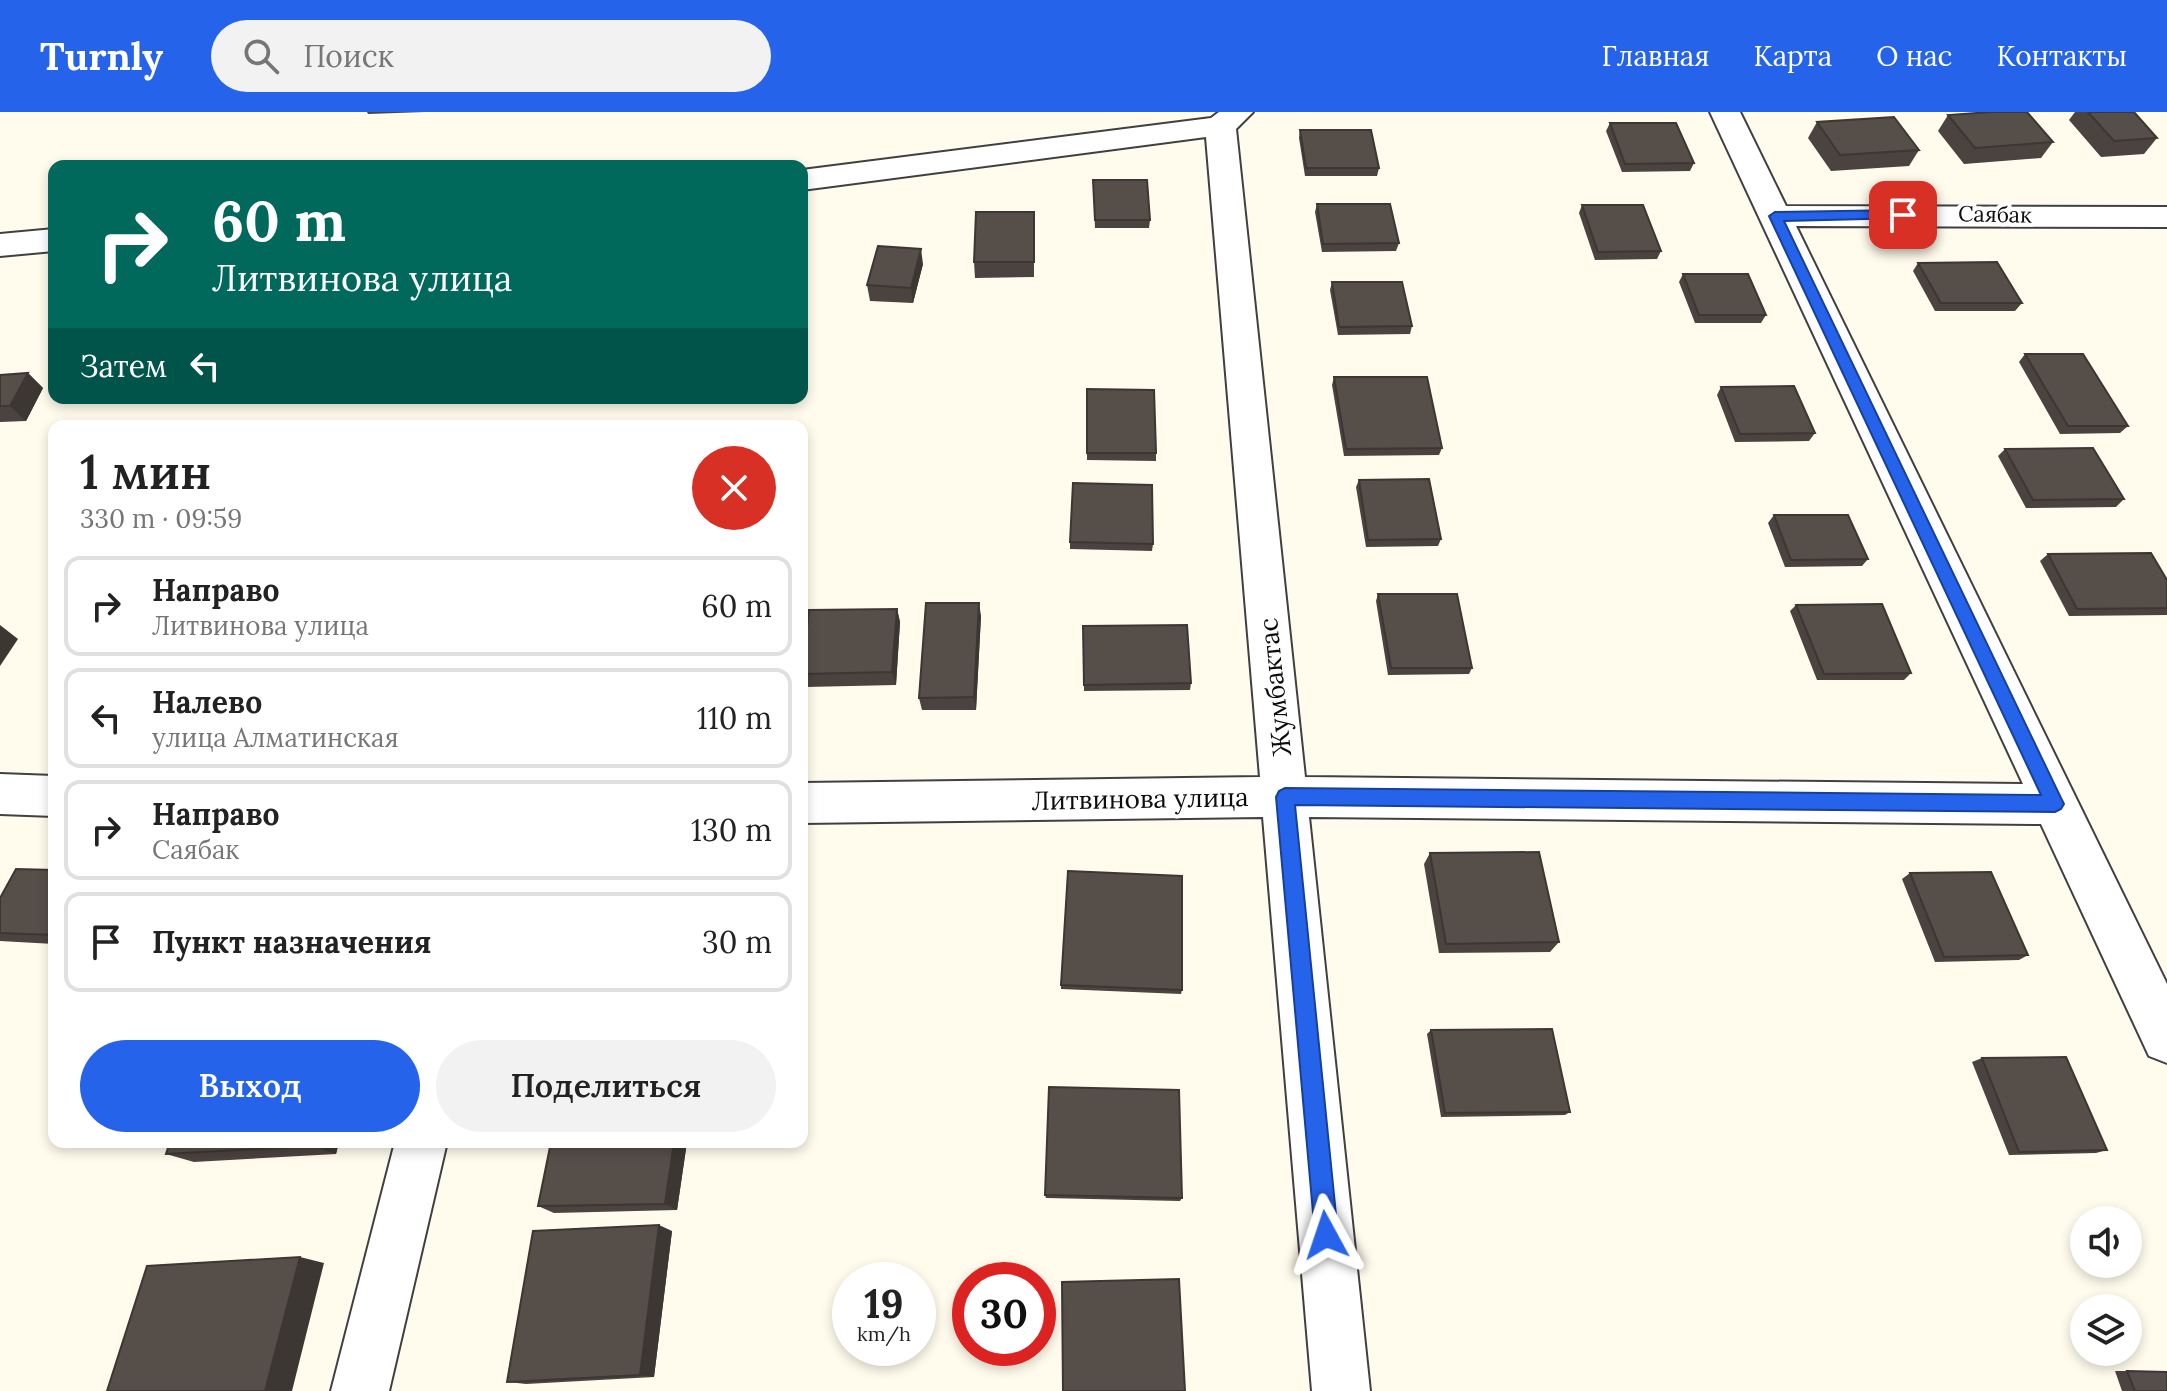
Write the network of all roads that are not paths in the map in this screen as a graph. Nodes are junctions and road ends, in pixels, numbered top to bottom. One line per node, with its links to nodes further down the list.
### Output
1 (1725, 112): 4 (street)
2 (1229, 119): 3 (street); 10 (street, Жумбактас)
3 (808, 179)
4 (1775, 216): 5 (street, Саябак); 12 (street)
5 (2167, 217)
6 (48, 241): 7 (street)
7 (0, 245)
8 (0, 794): 9 (street)
9 (48, 796)
10 (1285, 797): 11 (street, Литвинова улица); 12 (street, Литвинова улица); 16 (street, Жумбактас)
11 (808, 803)
12 (2055, 804): 13 (street)
13 (2167, 1038)
14 (420, 1148): 15 (street)
15 (360, 1391)
16 (1341, 1391)

